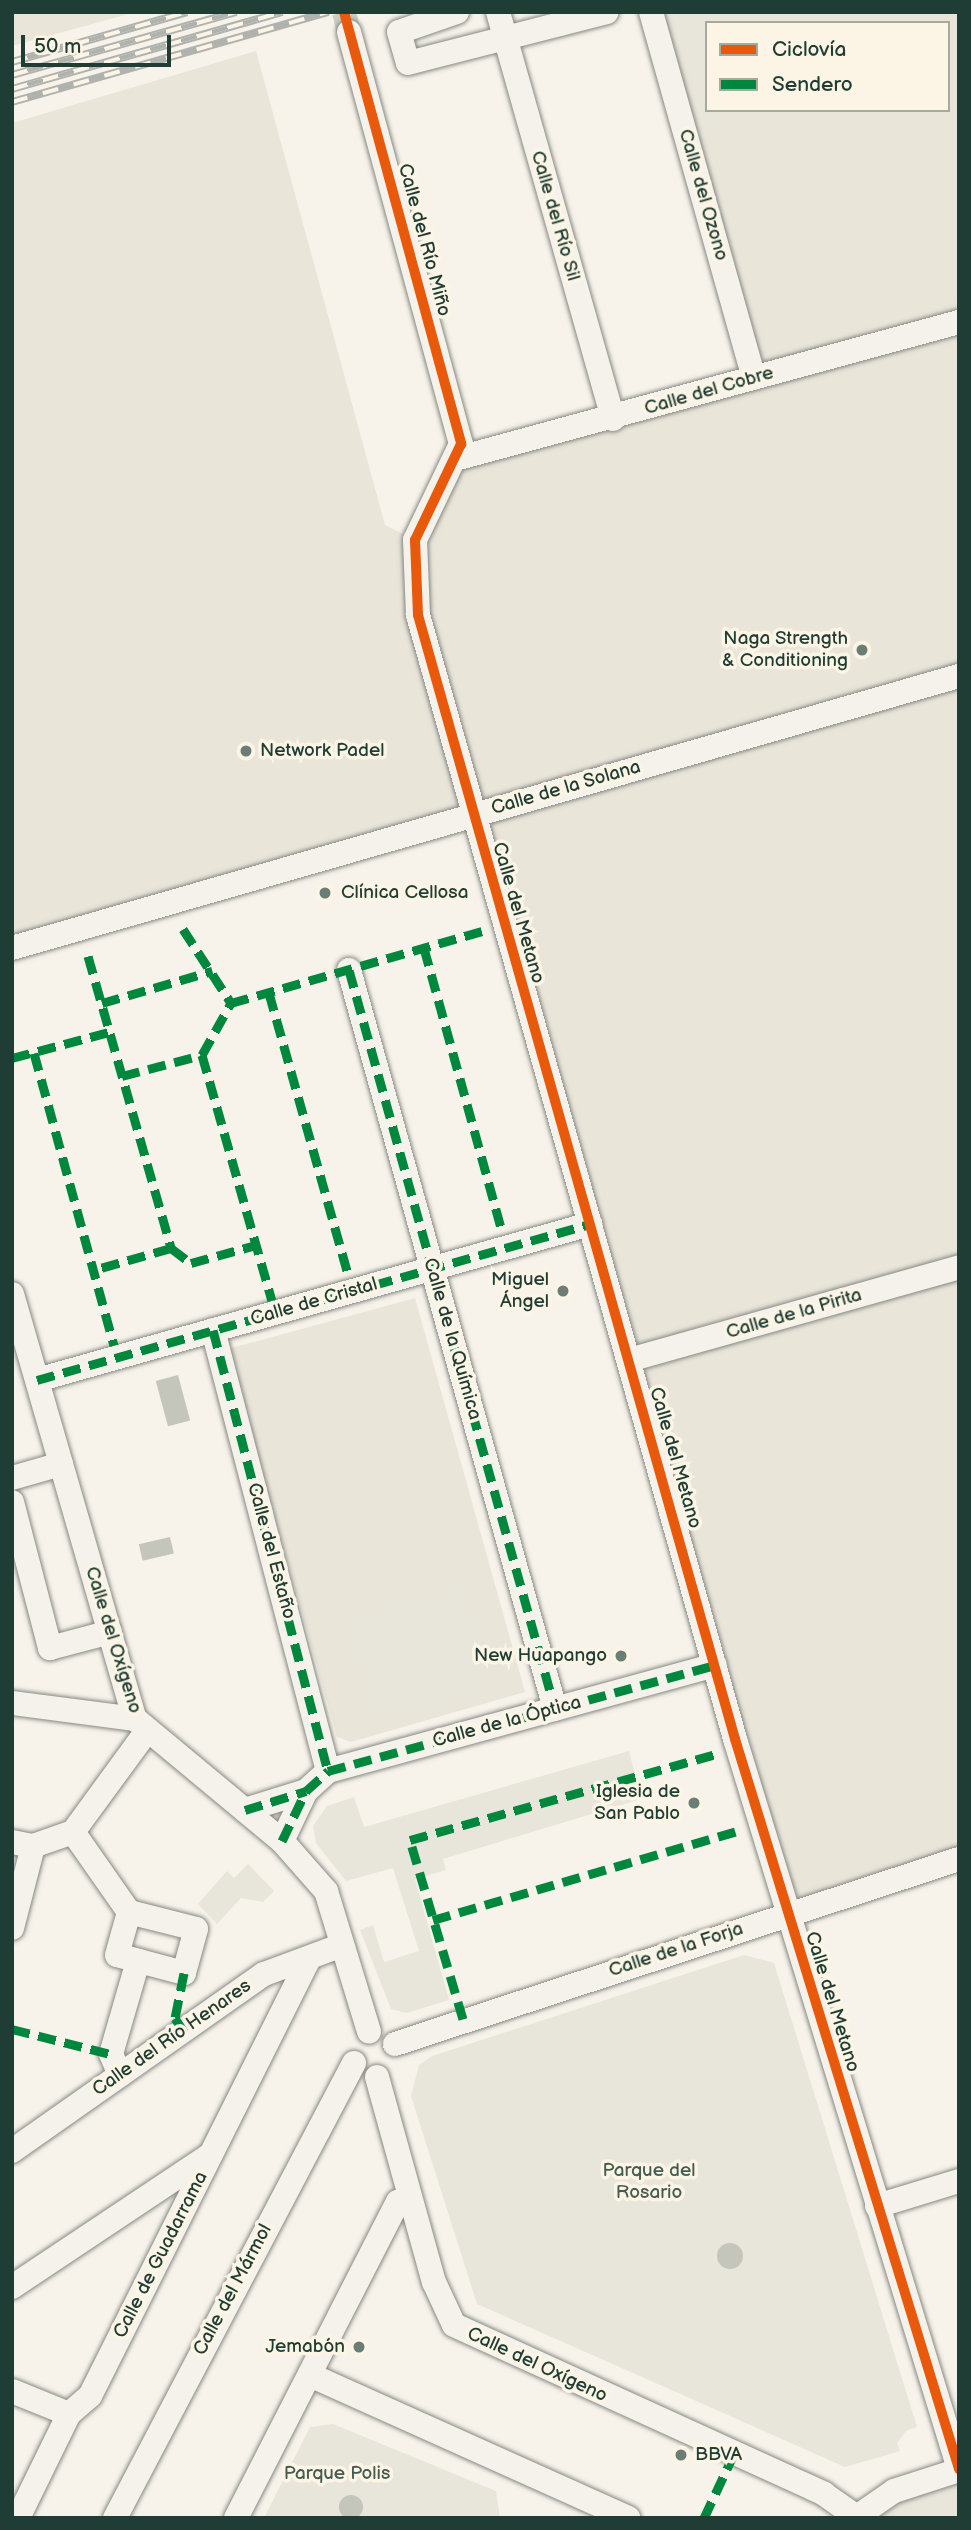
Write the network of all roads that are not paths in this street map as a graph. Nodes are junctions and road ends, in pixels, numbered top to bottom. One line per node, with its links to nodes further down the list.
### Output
1 (457, 12): 6 (street)
2 (498, 12): 6 (street, Calle del Río Sil)
3 (607, 12): 6 (street)
4 (651, 12): 8 (street, Calle del Ozono)
5 (349, 32): 10 (street, Calle del Río Miño)
6 (505, 40): 9 (street, Calle del Río Sil)
7 (959, 322): 8 (street, Calle del Cobre)
8 (754, 378): 9 (street, Calle del Cobre)
9 (613, 419): 10 (street, Calle del Cobre)
10 (459, 458): 12 (street, Calle del Metano)
11 (959, 676): 12 (street, Calle de la Solana)
12 (472, 815): 13 (street, Calle de la Solana); 15 (street, Calle del Metano)
13 (12, 948)
14 (349, 970): 17 (street, Calle de la Química)
15 (590, 1224): 17 (street, Calle de Cristal); 20 (street, Calle del Metano)
16 (959, 1268): 20 (street, Calle de la Pirita)
17 (432, 1269): 19 (street, Calle de Cristal); 28 (street, Calle de la Química)
18 (14, 1310): 21 (street, Calle del Oxígeno)
19 (213, 1330): 21 (street, Calle de Cristal); 30 (street, Calle del Estaño)
20 (629, 1360): 26 (street, Calle del Metano)
21 (37, 1380): 22 (street, Calle del Oxígeno)
22 (61, 1464): 23 (street); 25 (street, Calle del Oxígeno)
23 (12, 1478)
24 (14, 1514): 25 (street)
25 (110, 1632): 29 (street, Calle del Oxígeno)
26 (715, 1665): 28 (street, Calle de la Óptica); 38 (street, Calle del Metano)
27 (12, 1703): 29 (street)
28 (555, 1709): 30 (street, Calle de la Óptica)
29 (141, 1725): 32 (street, Calle del Oxígeno); 33 (street)
30 (328, 1771): 31 (street, Calle de la Óptica)
31 (306, 1791): 32 (street, Calle de la Óptica); 34 (street, Calle de la Óptica)
32 (245, 1810): 34 (street, Calle del Oxígeno)
33 (73, 1832): 35 (street); 37 (street)
34 (282, 1841): 40 (street, Calle del Oxígeno)
35 (22, 1844): 39 (street)
36 (959, 1859): 38 (street, Calle de la Forja)
37 (129, 1913): 41 (street); 41 (street)
38 (787, 1915): 44 (street, Calle de la Forja); 52 (street, Calle del Metano)
39 (12, 1928)
40 (342, 1945): 42 (street, Calle de Guadarrama); 43 (street, Calle del Oxígeno)
41 (138, 1961): 46 (street)
42 (290, 1975): 46 (street, Calle del Río Henares); 49 (street, Calle de Guadarrama)
43 (369, 2032): 44 (street); 45 (street)
44 (395, 2043): 47 (street)
45 (354, 2063): 47 (street); 61 (street, Calle del Mármol)
46 (120, 2075): 48 (street, Calle del Río Henares)
47 (377, 2077): 51 (street, Calle del Oxígeno)
48 (12, 2151)
49 (212, 2154): 53 (street); 56 (street, Calle de Guadarrama)
50 (959, 2181): 52 (street)
51 (408, 2198): 54 (street); 59 (street, Calle del Oxígeno)
52 (877, 2206): 57 (street, Calle del Metano)
53 (12, 2287)
54 (310, 2375): 58 (street); 62 (street)
55 (12, 2391): 56 (street)
56 (69, 2414): 60 (street, Calle de Guadarrama)
57 (959, 2469): 59 (street)
58 (594, 2513): 63 (street)
59 (856, 2517)
60 (18, 2518)
61 (115, 2518)
62 (236, 2518)
63 (628, 2518)

